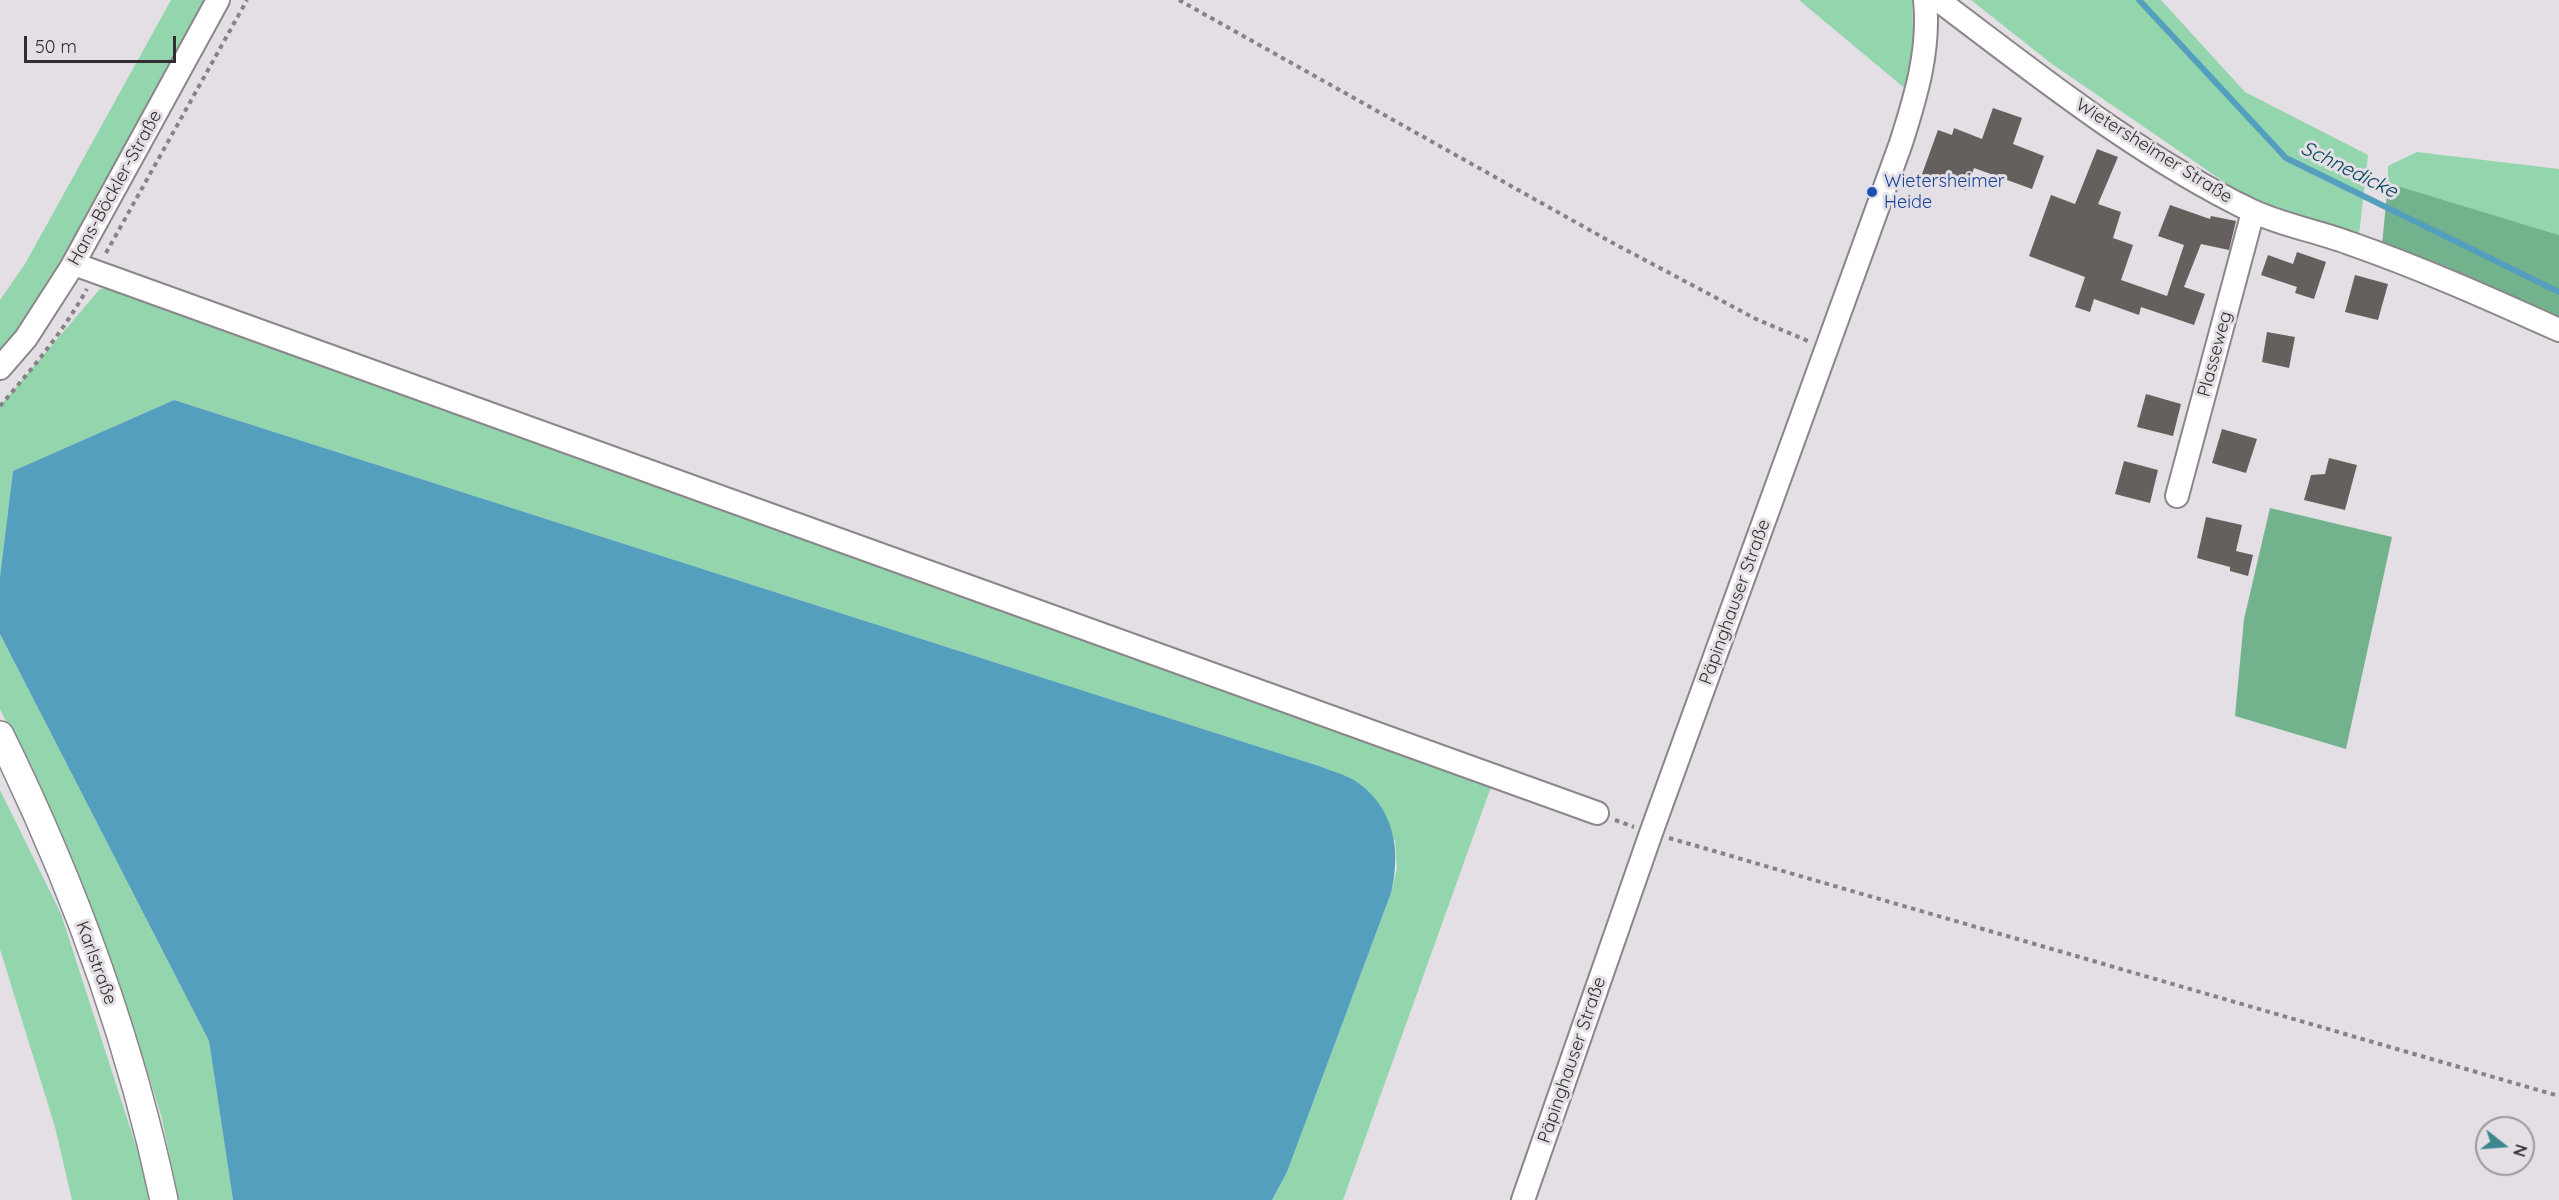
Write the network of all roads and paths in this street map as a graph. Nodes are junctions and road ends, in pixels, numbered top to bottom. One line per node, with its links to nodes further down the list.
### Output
1 (218, 0): 6 (street, Hans-Böckler-Straße)
2 (1179, 0): 8 (path)
3 (1925, 0): 8 (street, Päpinghauser Straße)
4 (1938, 0): 5 (street, Wietersheimer Straße)
5 (2253, 212): 7 (street, Wietersheimer Straße); 10 (street, Plasseweg)
6 (74, 264): 9 (street, Hans-Böckler-Straße); 12 (street)
7 (2559, 330)
8 (1826, 349): 13 (street, Päpinghauser Straße)
9 (0, 368)
10 (2177, 496)
11 (0, 735): 15 (street, Karlstraße)
12 (1597, 813): 13 (path)
13 (1651, 833): 14 (path); 16 (street, Päpinghauser Straße)
14 (2559, 1096)
15 (164, 1200)
16 (1523, 1200)

